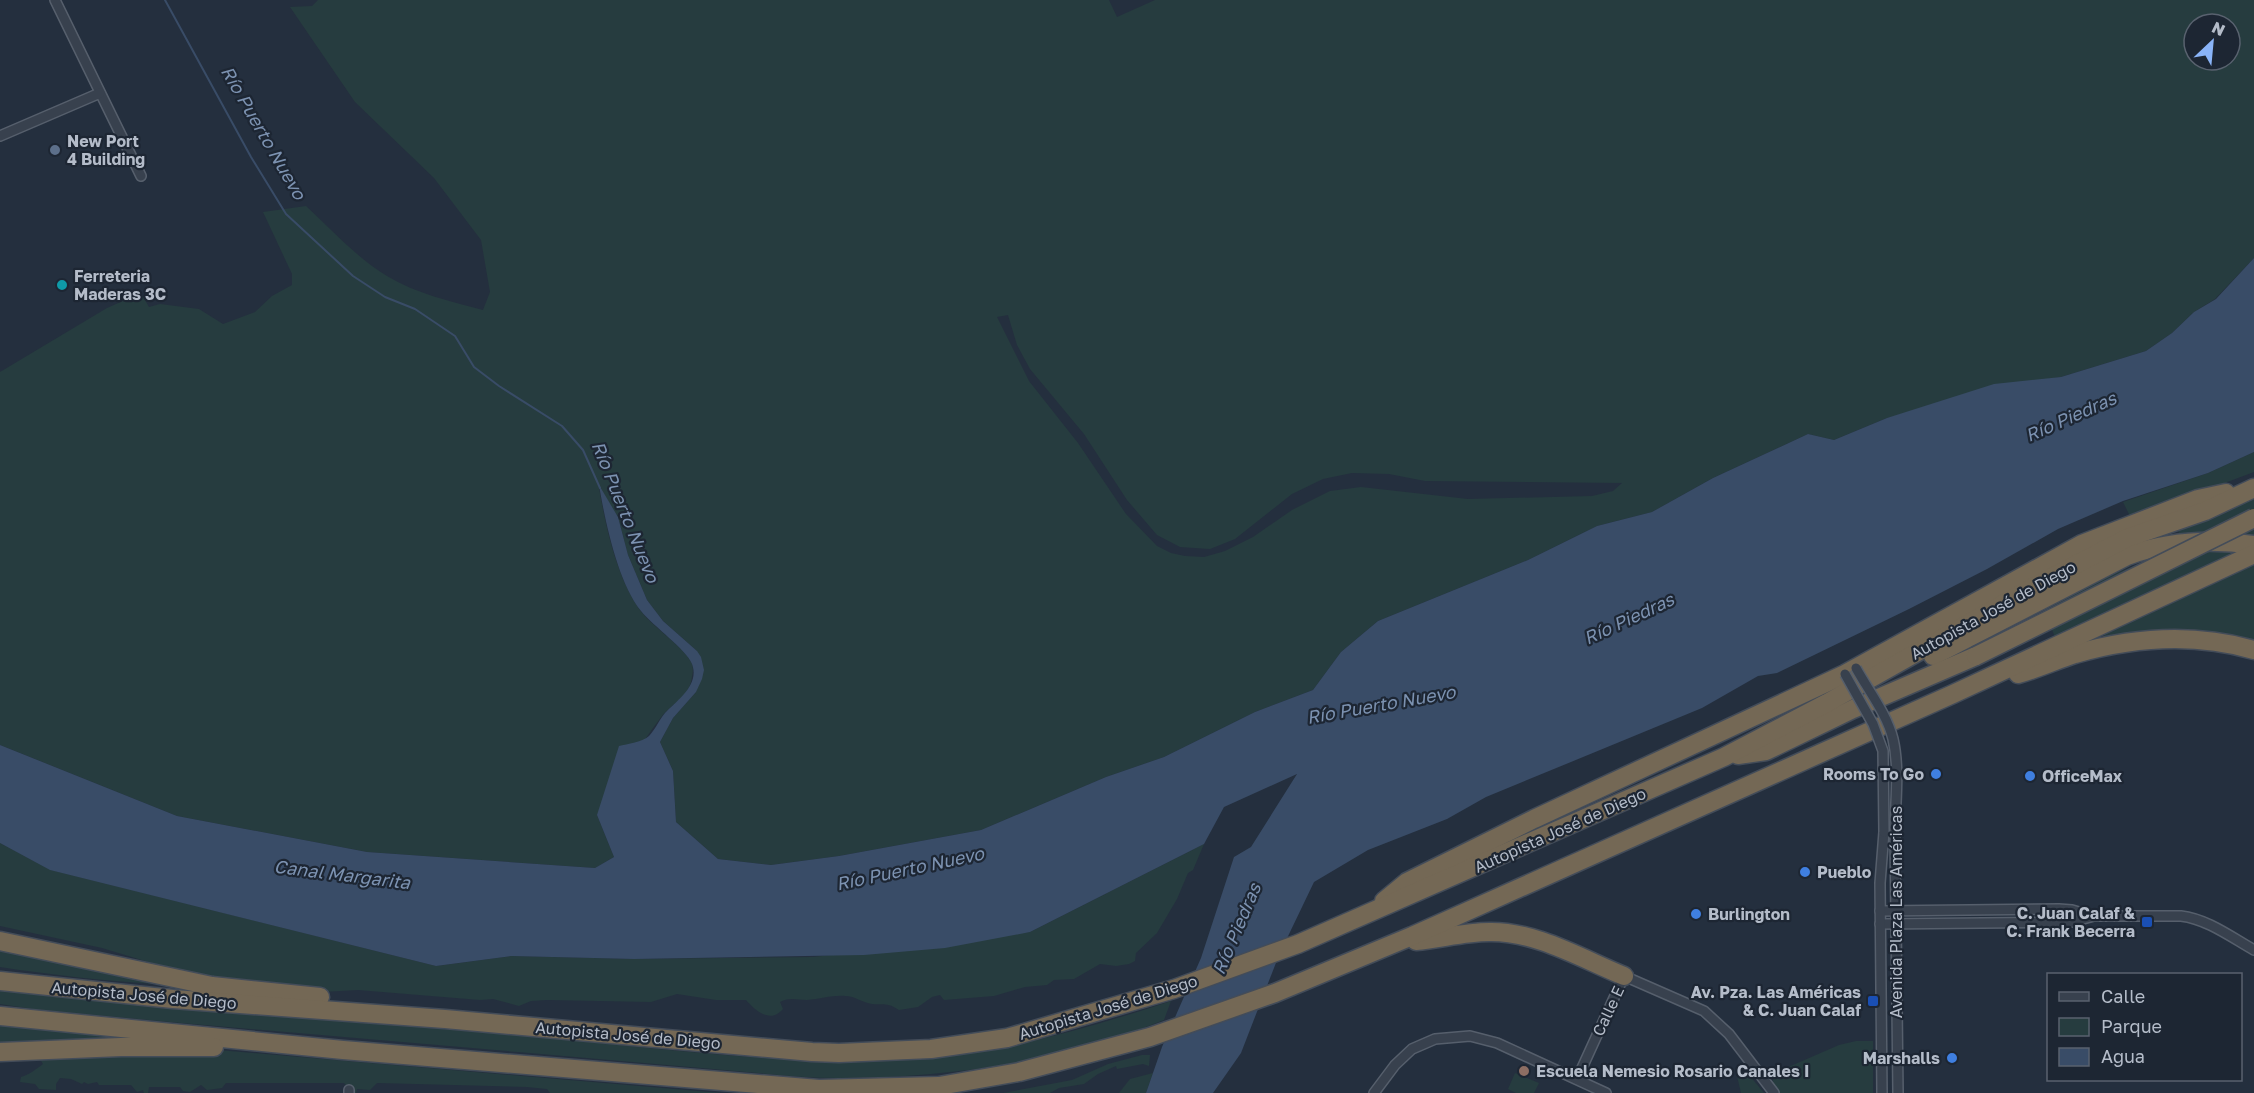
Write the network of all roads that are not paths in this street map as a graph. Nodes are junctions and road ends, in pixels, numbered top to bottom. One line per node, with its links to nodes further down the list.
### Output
1 (55, 0): 2 (street)
2 (100, 93): 3 (street); 4 (street)
3 (0, 136)
4 (141, 176)
5 (2254, 487): 10 (highway); 12 (highway, Autopista José de Diego)
6 (2254, 518): 13 (highway, bridge)
7 (2254, 545): 12 (highway, bridge)
8 (2254, 554): 11 (highway)
9 (2254, 650): 11 (highway)
10 (1850, 671): 14 (street, Avenida Plaza Las Américas, bridge); 15 (street, Avenida Plaza Las Américas, bridge); 16 (highway)
11 (1953, 694): 22 (highway)
12 (1827, 703): 13 (highway, Autopista José de Diego)
13 (1724, 757): 16 (highway, Autopista José de Diego)
14 (1880, 911): 15 (street); 18 (street, Avenida Plaza Las Américas)
15 (1896, 911): 17 (street); 19 (street, Avenida Plaza Las Américas)
16 (1365, 916): 28 (highway, Autopista José de Diego)
17 (2094, 916): 19 (street); 23 (street)
18 (1880, 924): 19 (street); 35 (street, Avenida Plaza Las Américas)
19 (1895, 924): 36 (street, Avenida Plaza Las Américas)
20 (0, 932): 26 (highway)
21 (0, 941): 26 (highway)
22 (1399, 941): 24 (highway); 29 (highway)
23 (2254, 950)
24 (1624, 976): 31 (street, Calle E); 34 (street)
25 (0, 981): 28 (highway, Autopista José de Diego)
26 (237, 989): 28 (highway)
27 (0, 1016): 29 (highway)
28 (445, 1019)
29 (343, 1050): 30 (highway)
30 (0, 1052)
31 (1576, 1078): 32 (street); 33 (street)
32 (1374, 1093)
33 (1606, 1093)
34 (1773, 1093)
35 (1882, 1093)
36 (1898, 1093)

